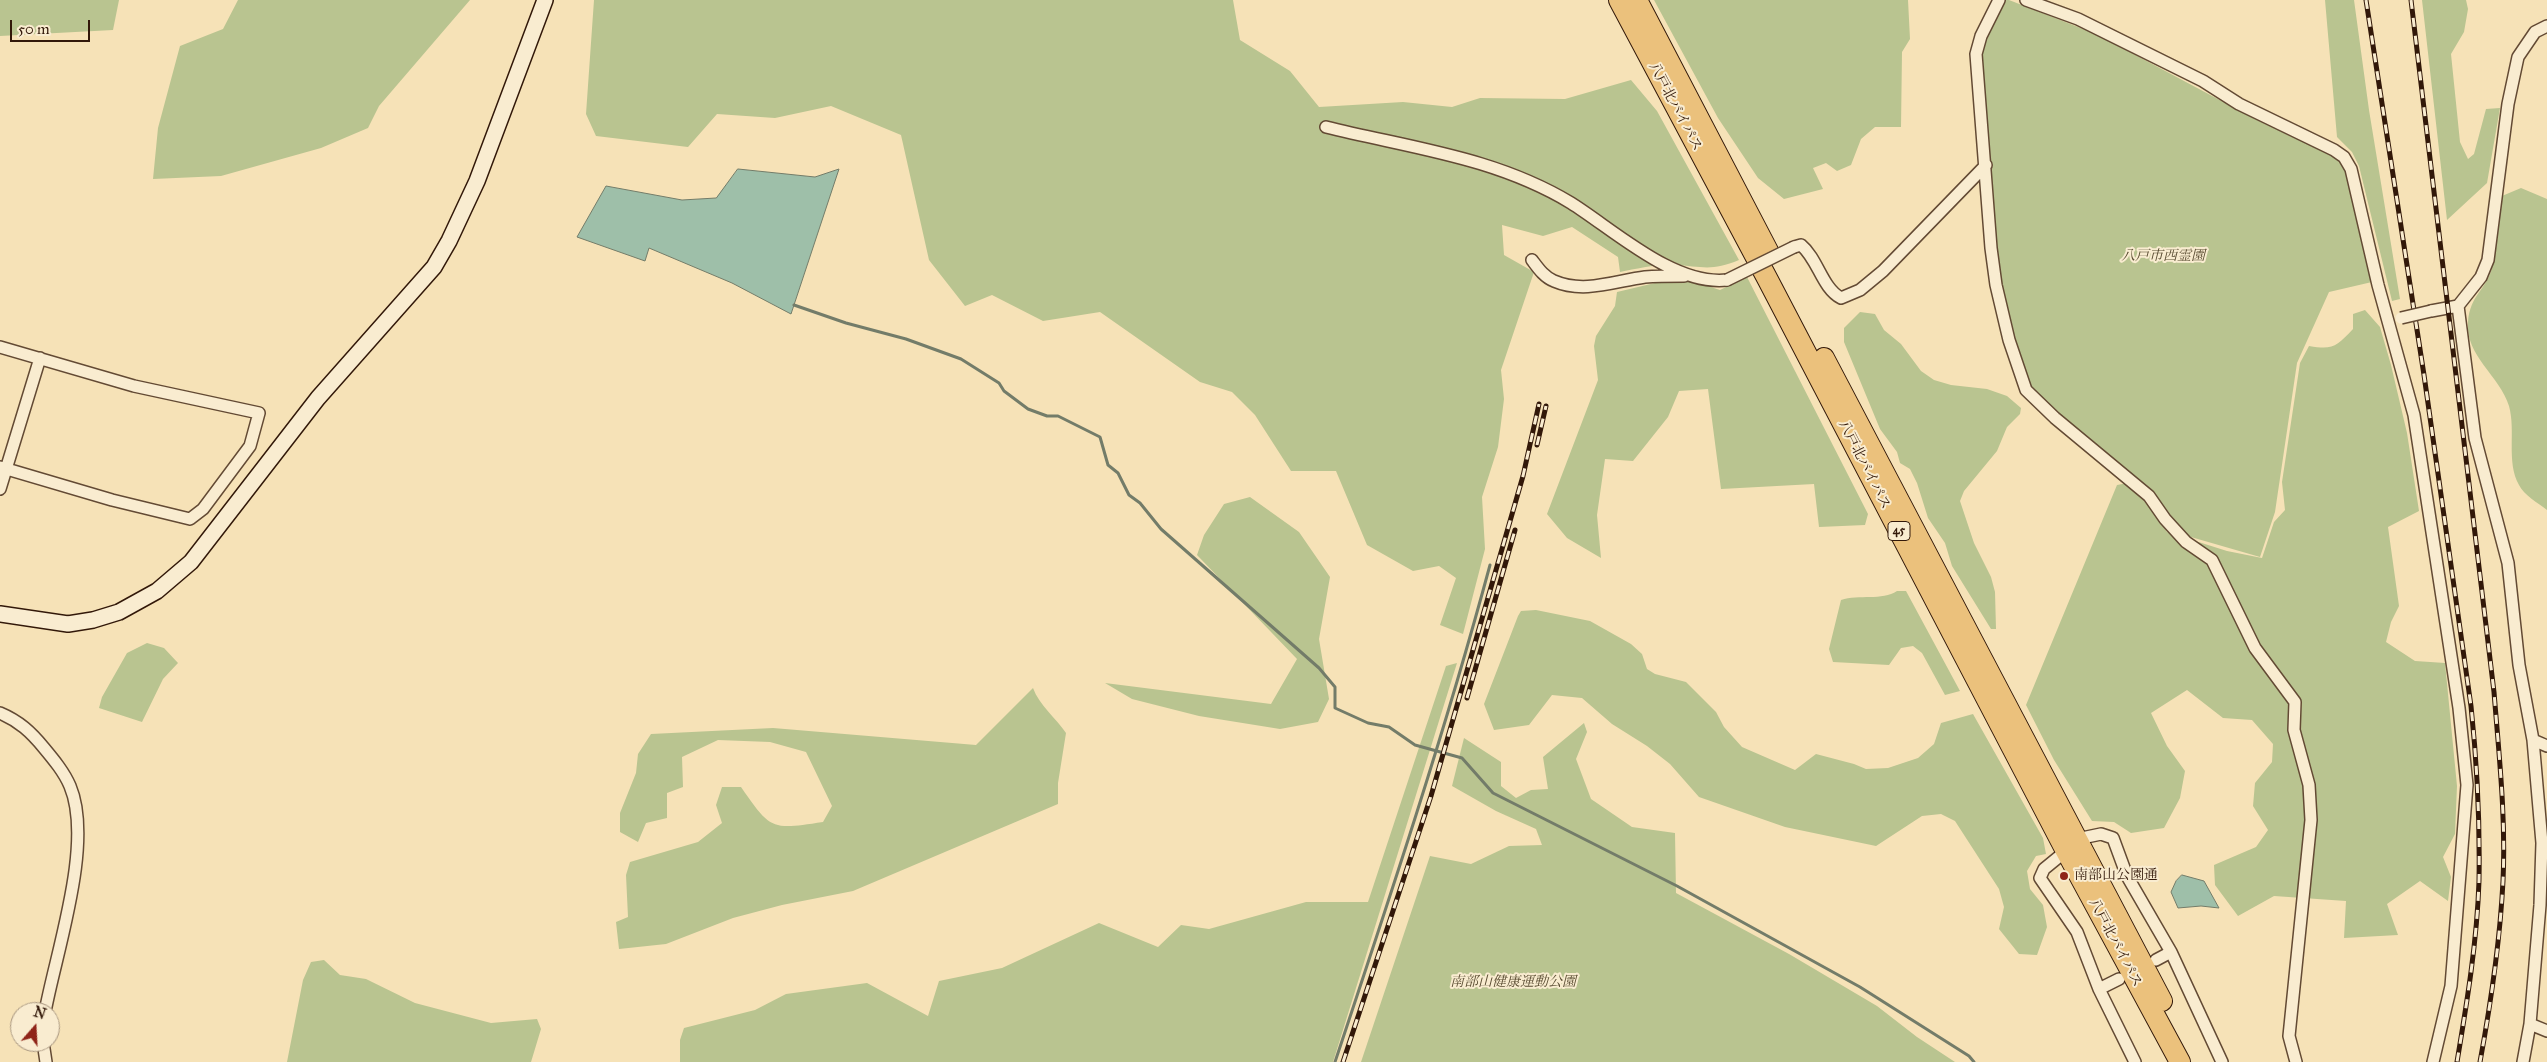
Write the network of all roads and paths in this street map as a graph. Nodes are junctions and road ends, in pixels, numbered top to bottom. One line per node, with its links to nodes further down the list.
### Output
1 (545, 0): 18 (street)
2 (1619, 0): 22 (highway, 八戸北バイパス / 45)
3 (1637, 0): 22 (highway, 八戸北バイパス / 45)
4 (1999, 0): 9 (street)
5 (2026, 0): 6 (street)
6 (2056, 5): 13 (street)
7 (2547, 26): 12 (street)
8 (1326, 126): 11 (street)
9 (1986, 165): 11 (street, bridge); 34 (street)
10 (1532, 260): 11 (street)
11 (1691, 276)
12 (2458, 306): 13 (street, bridge); 20 (street)
13 (2388, 321): 35 (street)
14 (0, 347): 15 (street)
15 (40, 358): 16 (street); 16 (street)
16 (3, 468): 17 (street)
17 (0, 489)
18 (0, 614)
19 (0, 713): 27 (street)
20 (2533, 740): 21 (street); 28 (street)
21 (2547, 746)
22 (2071, 845): 23 (street); 26 (street); 31 (highway, 八戸北バイパス / 45); 32 (highway, 八戸北バイパス / 45)
23 (2171, 952): 24 (street); 33 (street)
24 (2156, 960)
25 (2119, 979): 26 (street)
26 (2099, 988): 30 (street)
27 (47, 1002)
28 (2530, 1024): 29 (street); 36 (street)
29 (2547, 1031)
30 (2135, 1062)
31 (2180, 1062)
32 (2195, 1062)
33 (2222, 1062)
34 (2296, 1062)
35 (2433, 1062)
36 (2523, 1062)

